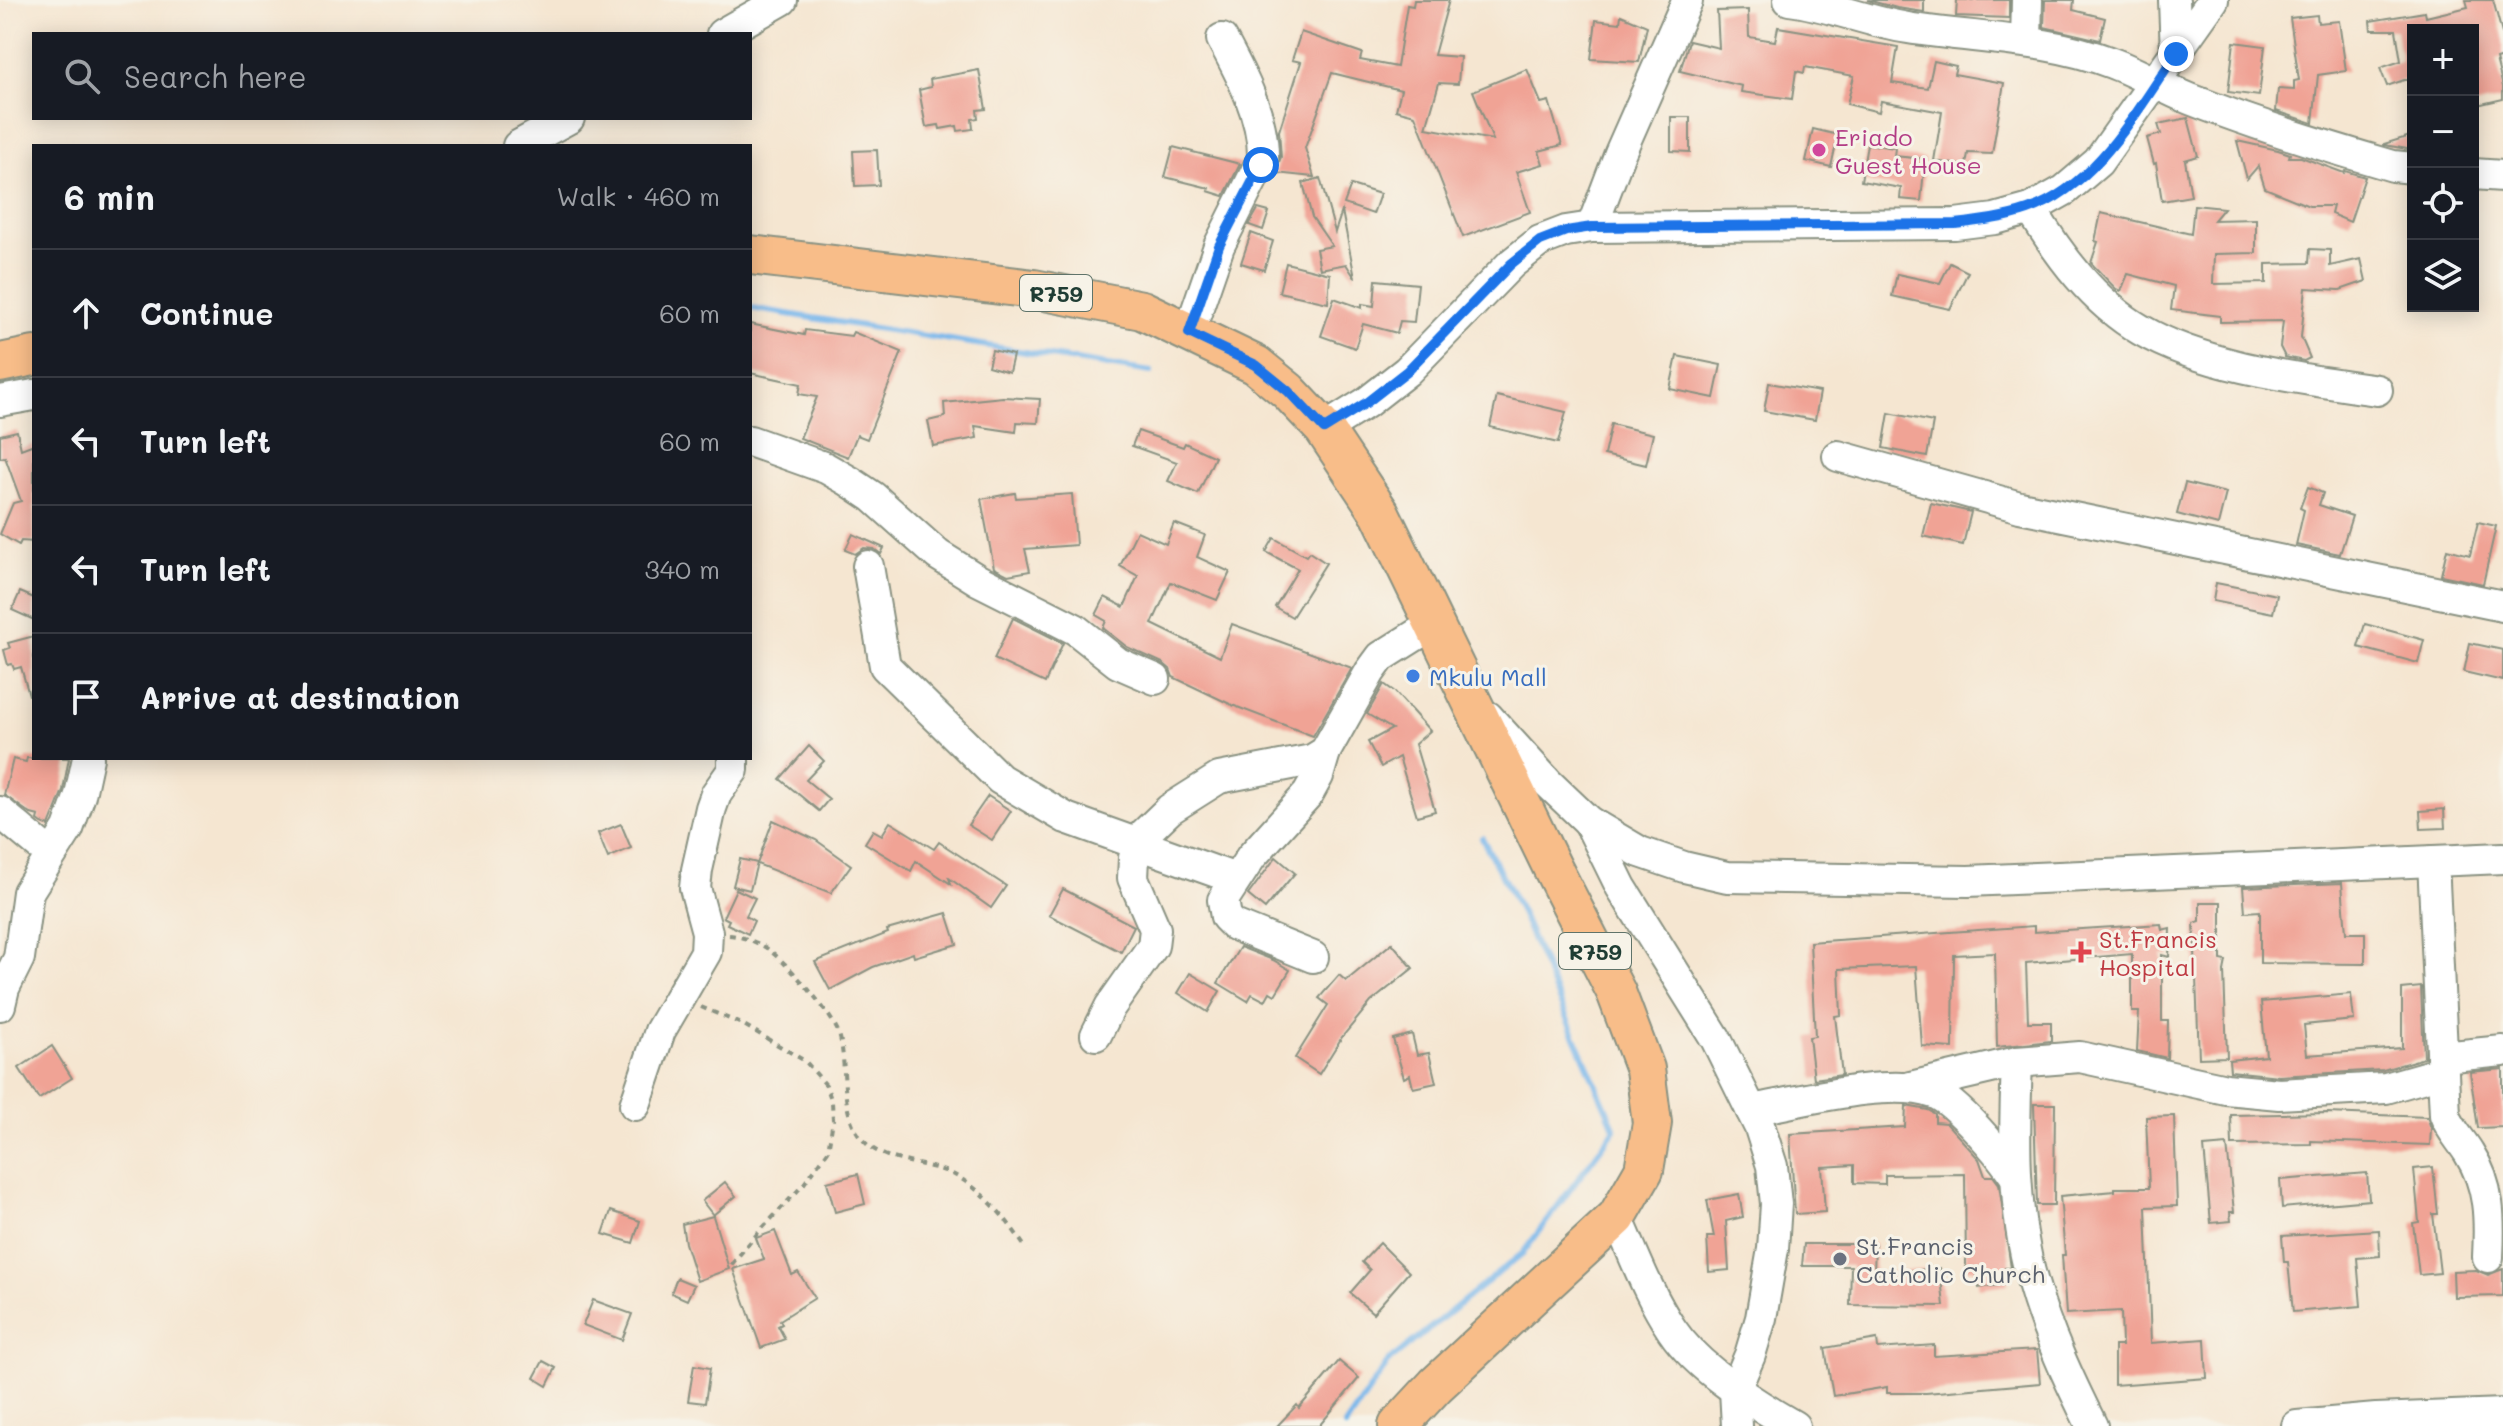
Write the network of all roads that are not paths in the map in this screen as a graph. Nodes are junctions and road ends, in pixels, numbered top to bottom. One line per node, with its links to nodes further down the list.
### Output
1 (782, 0): 8 (street)
2 (1685, 0): 3 (street); 19 (street)
3 (1701, 0)
4 (2027, 0): 10 (street)
5 (2174, 0): 11 (street)
6 (2213, 0): 11 (street)
7 (1802, 1): 10 (street)
8 (726, 32)
9 (1222, 39): 21 (street)
10 (2026, 42): 12 (street)
11 (2176, 54): 12 (street)
12 (2156, 83): 15 (street); 18 (street)
13 (565, 120): 14 (street)
14 (522, 144)
15 (2407, 167)
16 (2479, 174): 17 (street)
17 (2503, 176)
18 (2031, 209): 19 (street); 24 (street)
19 (1592, 227): 27 (street)
20 (752, 255): 21 (main road, R759)
21 (1189, 333): 27 (main road, R759)
22 (32, 356): 23 (main road)
23 (0, 363)
24 (2377, 390)
25 (32, 395): 26 (street)
26 (0, 401)
27 (1324, 429): 32 (main road, R759)
28 (752, 442): 33 (street)
29 (1838, 456): 31 (street)
30 (868, 566): 40 (street)
31 (2503, 606)
32 (1435, 623): 34 (main road, R759); 35 (street)
33 (1155, 679)
34 (1473, 701): 39 (street); 56 (main road, R759)
35 (1325, 752): 40 (street); 44 (street)
36 (88, 760): 41 (street)
37 (733, 760): 53 (street)
38 (0, 812): 41 (street)
39 (1589, 822): 43 (street); 54 (street)
40 (1139, 846): 44 (street); 48 (street)
41 (50, 854): 45 (street)
42 (2503, 858): 43 (street)
43 (2433, 861): 51 (street)
44 (1236, 879): 46 (street)
45 (14, 895): 47 (street)
46 (1313, 957)
47 (0, 1005)
48 (1096, 1035)
49 (2503, 1051): 51 (street)
50 (2017, 1062): 51 (street); 52 (street); 55 (street)
51 (2442, 1075): 57 (street)
52 (1910, 1087): 54 (street); 55 (street)
53 (635, 1105)
54 (1751, 1110): 58 (street)
55 (2015, 1176): 63 (street)
56 (1617, 1217): 58 (street); 60 (main road, R759)
57 (2488, 1257)
58 (1735, 1390): 61 (street); 62 (street)
59 (2503, 1414): 64 (street)
60 (1398, 1426)
61 (1737, 1426)
62 (1794, 1426)
63 (2092, 1426)
64 (2297, 1426)

